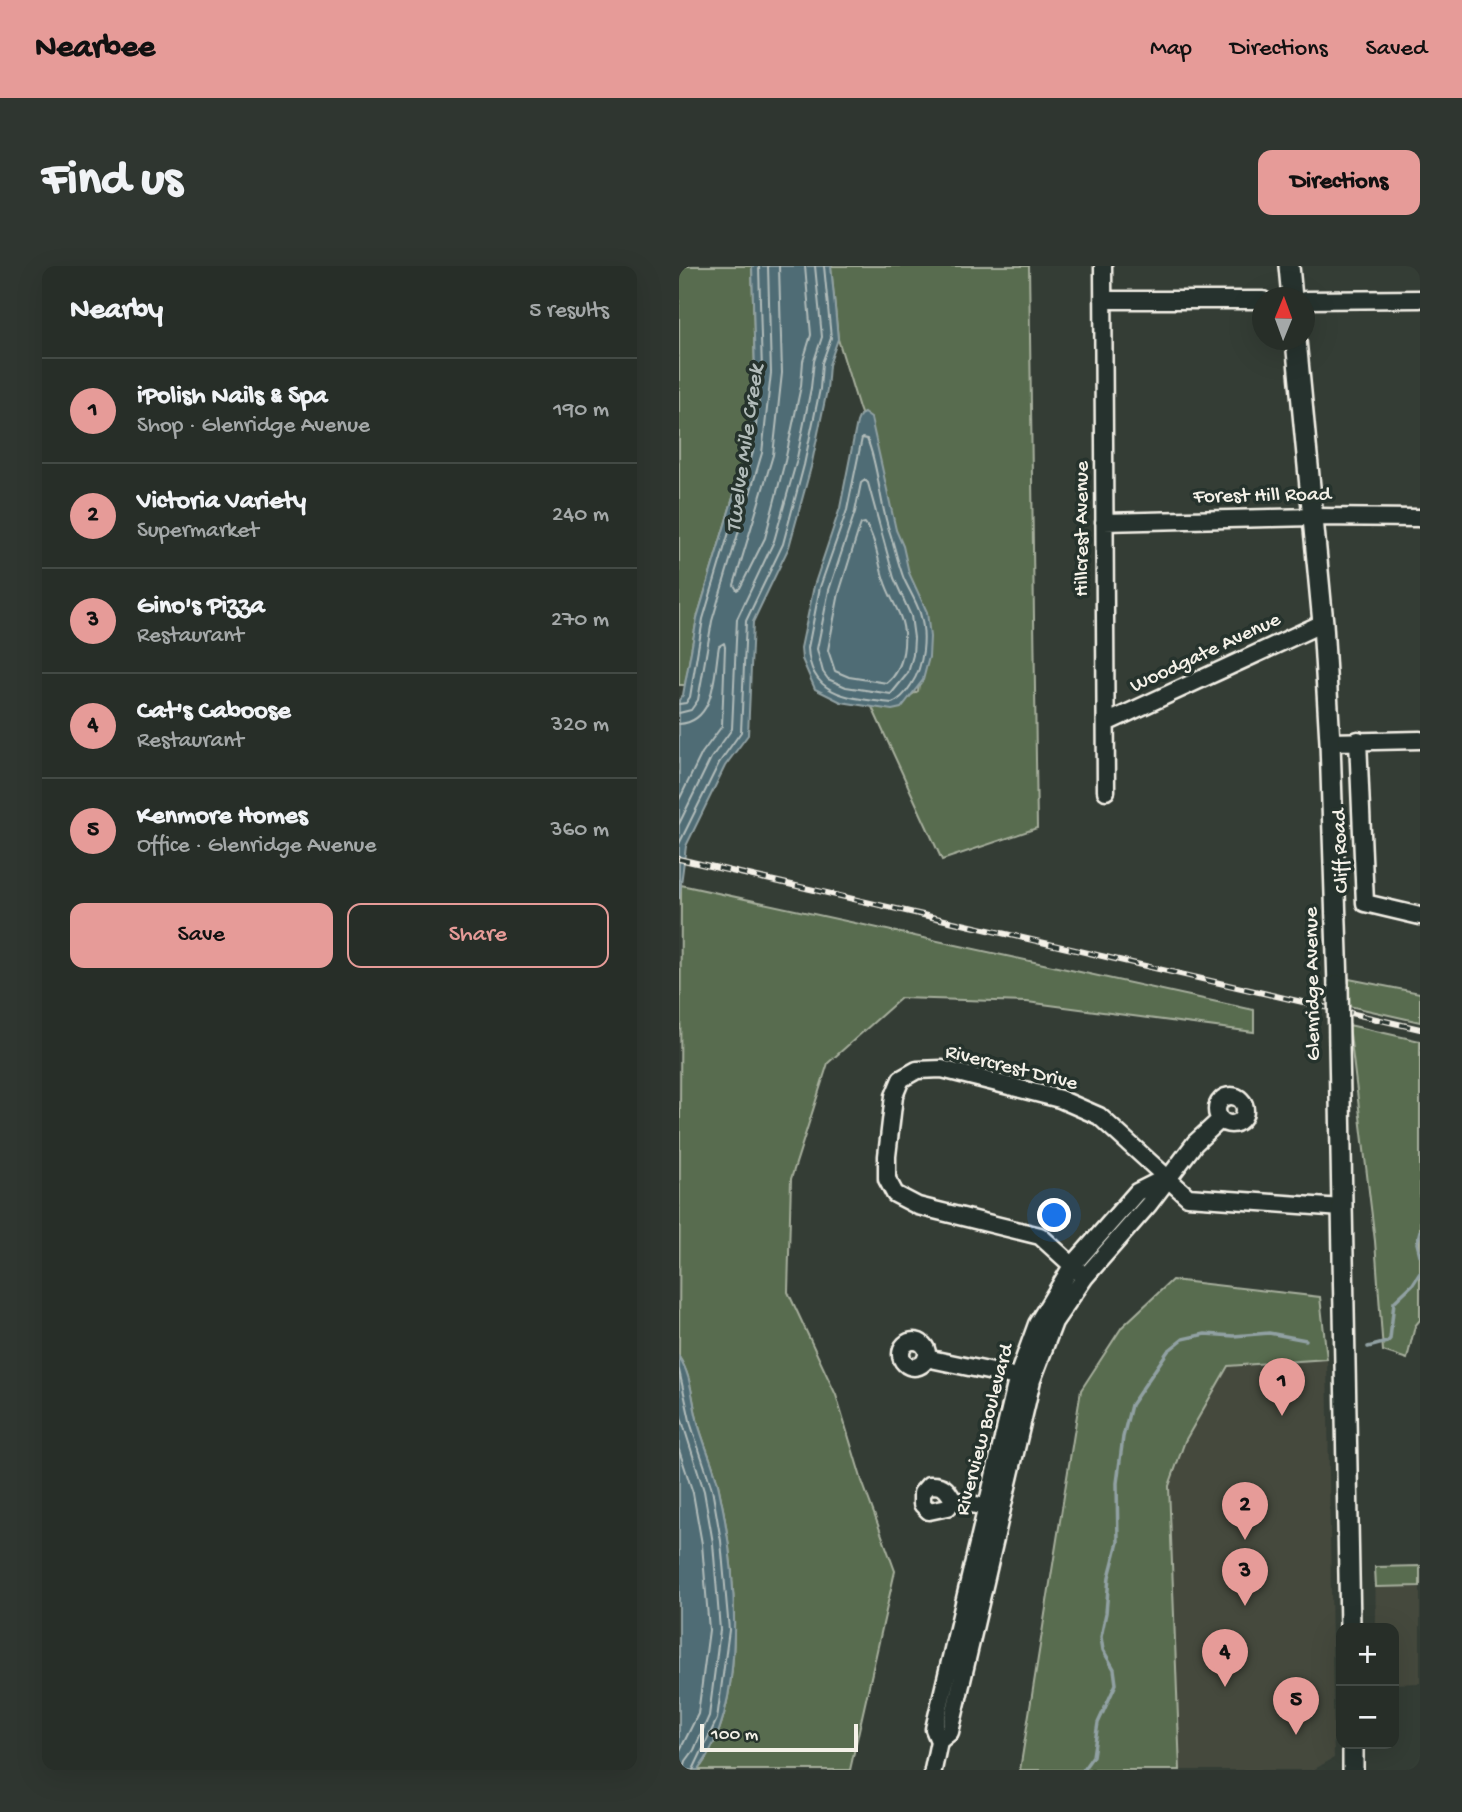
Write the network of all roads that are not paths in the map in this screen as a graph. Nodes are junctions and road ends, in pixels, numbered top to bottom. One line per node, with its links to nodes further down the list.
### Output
1 (1103, 266): 5 (street, Hillcrest Avenue)
2 (1289, 266): 3 (main road)
3 (1290, 287)
4 (1420, 299): 7 (street)
5 (1103, 300): 6 (street); 11 (street, Hillcrest Avenue)
6 (1252, 300)
7 (1315, 300)
8 (1297, 350): 9 (main road, Glenridge Avenue)
9 (1314, 517): 10 (street, Forest Hill Road); 11 (street, Forest Hill Road); 12 (main road, Glenridge Avenue)
10 (1420, 518)
11 (1104, 522): 13 (street, Hillcrest Avenue)
12 (1323, 623): 13 (street, Woodgate Avenue); 16 (main road, Glenridge Avenue)
13 (1106, 723): 17 (street, Hillcrest Avenue)
14 (1358, 740): 15 (street); 16 (street); 18 (street, Cliff Road)
15 (1420, 740)
16 (1330, 742): 21 (main road, Glenridge Avenue, bridge)
17 (1106, 791)
18 (1420, 916)
19 (1220, 1120): 20 (street)
20 (1168, 1177): 21 (street); 22 (street, Riverview Boulevard); 22 (street, Rivercrest Drive); 23 (street, Riverview Boulevard)
21 (1342, 1208): 28 (main road, Glenridge Avenue)
22 (1072, 1266): 23 (street, Rivercrest Drive); 25 (street, Riverview Boulevard)
23 (1084, 1277): 25 (street, Riverview Boulevard)
24 (926, 1358): 25 (street)
25 (1025, 1378): 27 (street, Riverview Boulevard)
26 (953, 1500): 27 (street)
27 (994, 1509): 30 (street, Riverview Boulevard)
28 (1350, 1623)
29 (1353, 1749): 31 (main road)
30 (933, 1770)
31 (1353, 1770)

